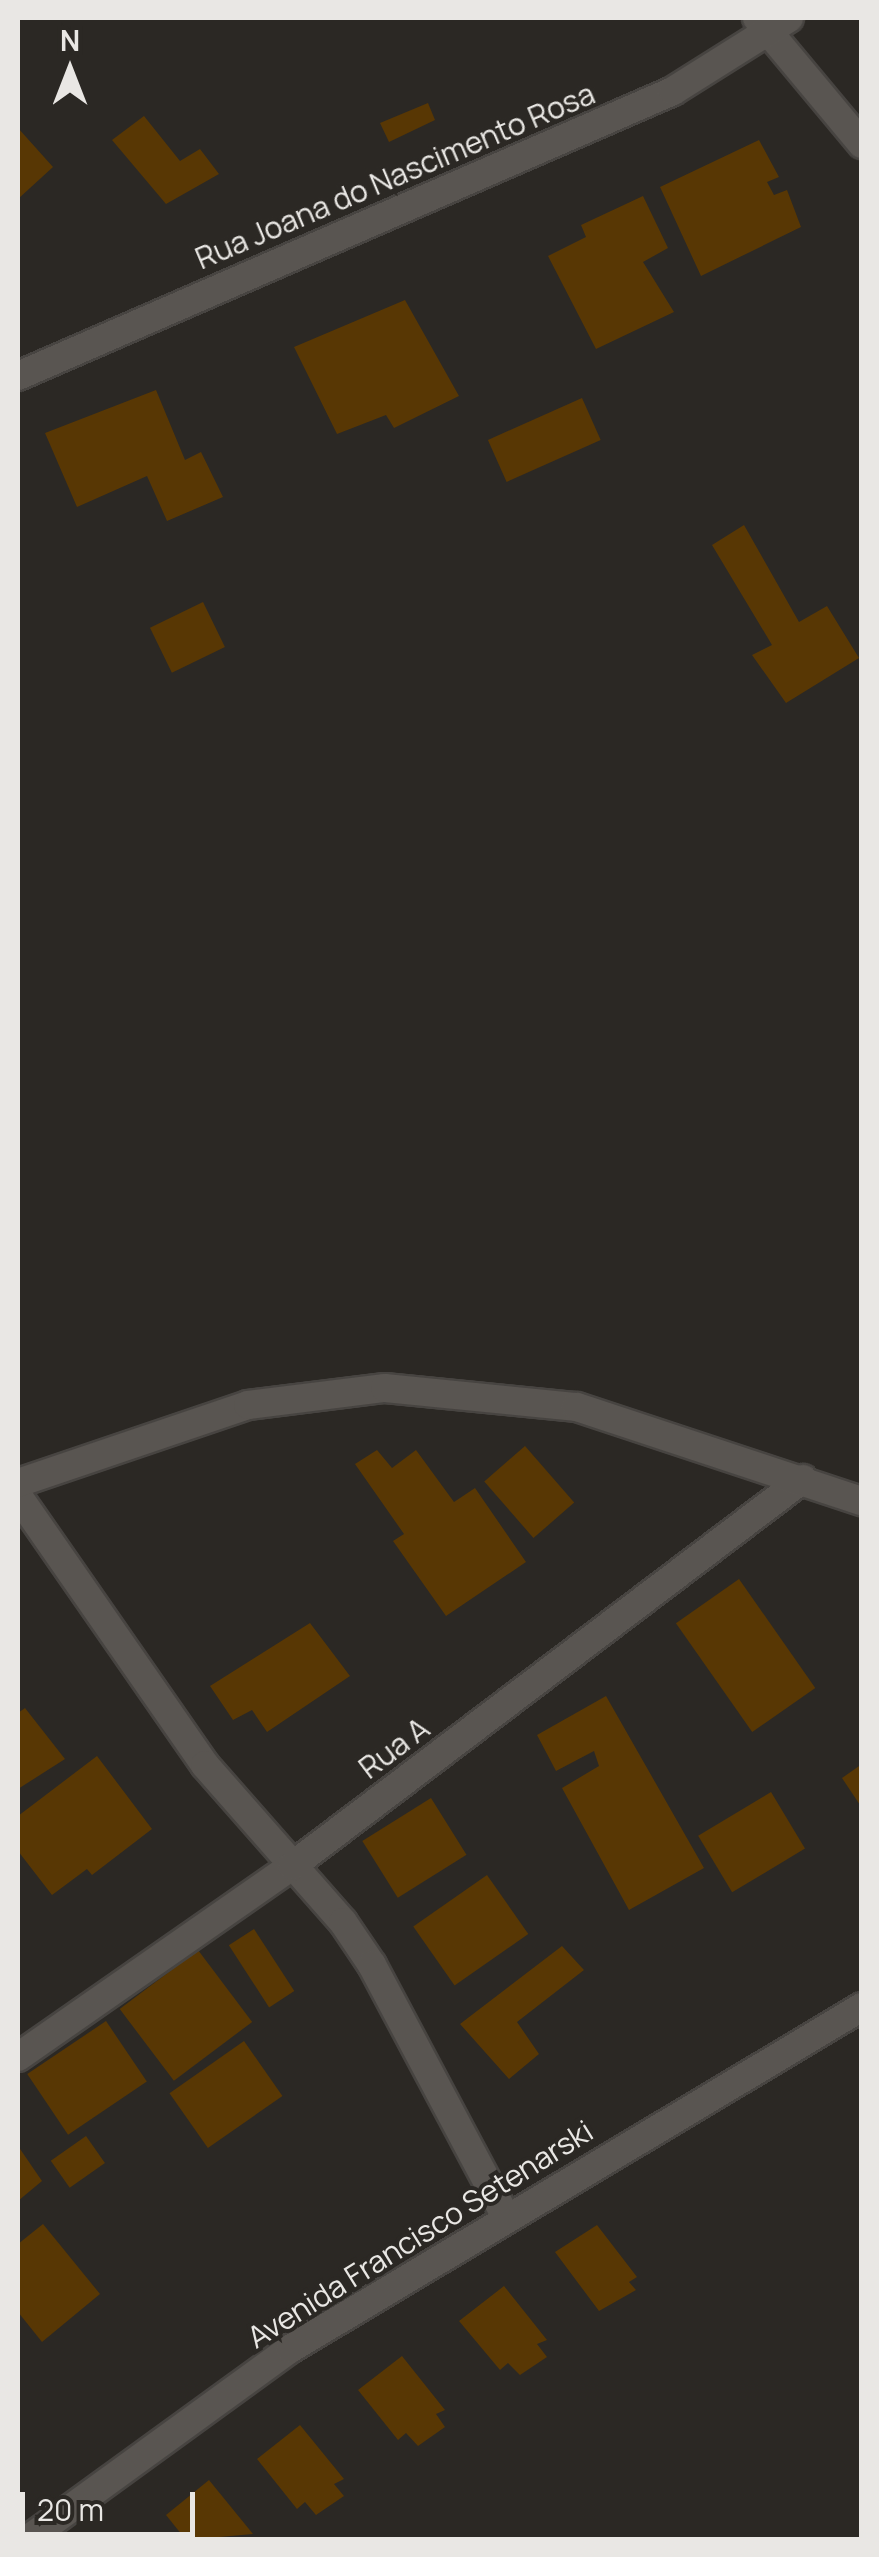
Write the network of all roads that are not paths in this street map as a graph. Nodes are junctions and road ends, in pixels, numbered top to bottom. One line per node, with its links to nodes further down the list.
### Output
1 (772, 23): 2 (street); 3 (street, Rua Joana do Nascimento Rosa)
2 (862, 144)
3 (18, 376)
4 (803, 1480): 5 (street); 7 (street); 8 (street, Rua A)
5 (18, 1483)
6 (18, 1496): 8 (street)
7 (861, 1502)
8 (292, 1866): 10 (street, Rua A); 11 (street)
9 (862, 2007): 11 (street, Avenida Francisco Setenarski)
10 (18, 2057)
11 (506, 2214): 12 (street, Avenida Francisco Setenarski)
12 (27, 2540)

